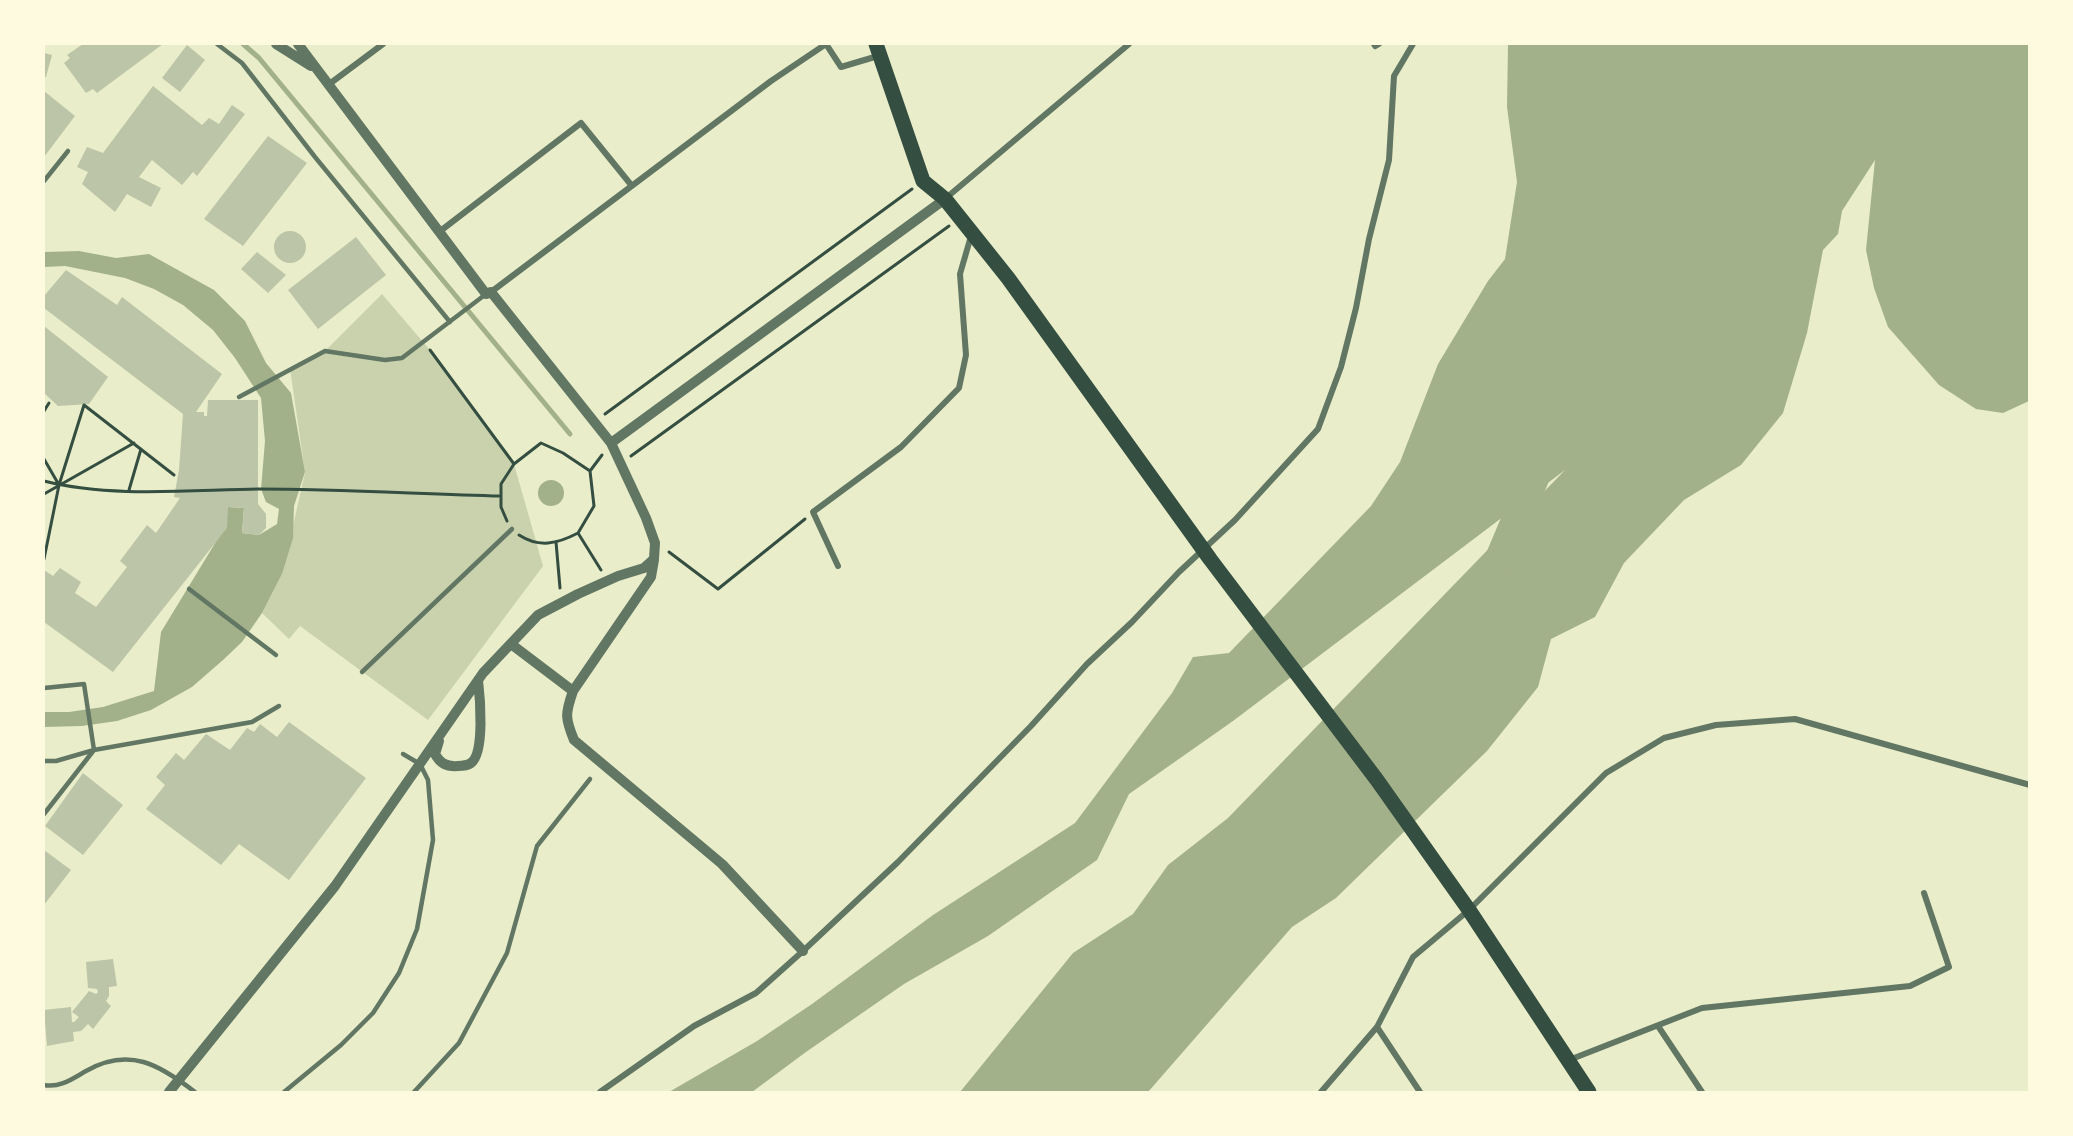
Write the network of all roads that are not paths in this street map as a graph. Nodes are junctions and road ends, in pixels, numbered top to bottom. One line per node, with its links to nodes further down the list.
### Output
1 (217, 44): 20 (lane)
2 (276, 44): 11 (street)
3 (298, 44): 11 (street)
4 (383, 44): 12 (street)
5 (826, 44): 10 (street); 15 (street)
6 (1129, 44): 16 (street)
7 (1373, 44): 8 (lane)
8 (1380, 44)
9 (1413, 44): 24 (street)
10 (877, 50): 16 (main road)
11 (318, 70): 12 (street)
12 (328, 85): 17 (street)
13 (68, 151): 14 (lane)
14 (44, 181)
15 (632, 186): 17 (street); 19 (street)
16 (945, 199): 18 (main road); 22 (street)
17 (439, 232): 19 (street)
18 (972, 232): 24 (main road); 26 (street)
19 (489, 293): 20 (lane); 22 (street)
20 (450, 322): 21 (lane)
21 (239, 397)
22 (611, 443): 25 (street)
23 (512, 529): 30 (lane)
24 (1207, 554): 44 (main road); 45 (street)
25 (654, 559): 28 (street); 33 (street)
26 (838, 567)
27 (189, 589): 29 (lane)
28 (511, 644): 31 (street); 33 (street)
29 (276, 655)
30 (362, 672)
31 (478, 680): 35 (street); 35 (street)
32 (44, 688): 36 (lane)
33 (573, 691): 45 (street)
34 (279, 706): 36 (lane)
35 (440, 735): 39 (street)
36 (94, 748): 38 (lane); 42 (lane)
37 (403, 754): 39 (lane)
38 (44, 761)
39 (420, 764): 49 (street); 53 (lane)
40 (590, 779): 54 (lane)
41 (2030, 785): 44 (street)
42 (44, 814)
43 (1924, 893): 46 (street)
44 (1469, 910): 47 (street); 48 (main road)
45 (803, 951): 55 (street)
46 (1658, 1026): 48 (street); 59 (street)
47 (1377, 1027): 56 (street); 57 (street)
48 (1569, 1060): 58 (main road)
49 (179, 1080): 50 (lane); 51 (street); 52 (lane)
50 (44, 1085)
51 (169, 1092)
52 (195, 1092)
53 (284, 1092)
54 (414, 1092)
55 (600, 1092)
56 (1321, 1092)
57 (1420, 1092)
58 (1589, 1092)
59 (1702, 1092)

